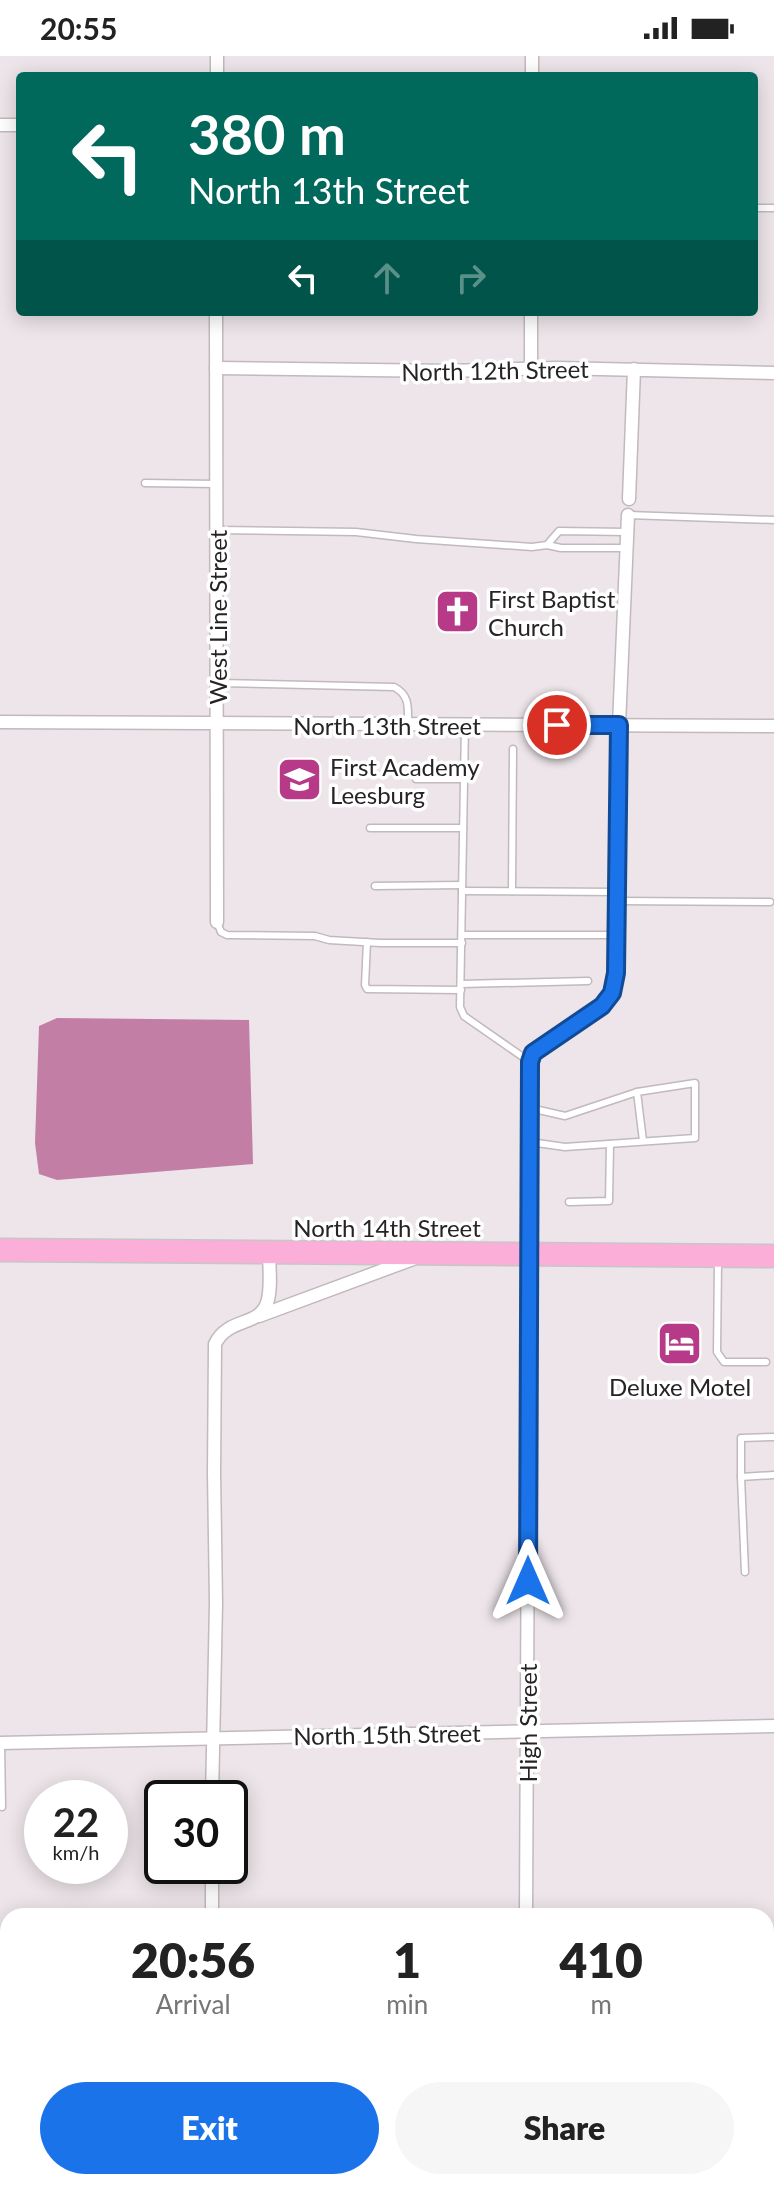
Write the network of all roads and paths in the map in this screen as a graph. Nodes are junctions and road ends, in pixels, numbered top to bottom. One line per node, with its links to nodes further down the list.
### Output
1 (216, 316): 3 (street, West Line Street)
2 (531, 316): 4 (street)
3 (216, 368): 4 (street, North 12th Street); 8 (street, West Line Street)
4 (531, 369): 5 (street, North 12th Street)
5 (634, 369): 6 (street, North 12th Street); 9 (street)
6 (774, 373)
7 (145, 483): 8 (lane)
8 (216, 484): 12 (street, West Line Street)
9 (629, 499)
10 (628, 515): 11 (lane); 13 (street)
11 (774, 520)
12 (216, 530): 14 (lane); 16 (street, West Line Street)
13 (627, 532): 14 (lane); 15 (street)
14 (547, 545): 15 (lane)
15 (626, 548): 21 (street)
16 (217, 683): 18 (street, West Line Street); 19 (lane)
17 (0, 722): 18 (street, North 13th Street)
18 (218, 724): 19 (street, North 13th Street); 33 (street, West Line Street)
19 (408, 725): 20 (street, North 13th Street)
20 (465, 725): 21 (street, North 13th Street); 25 (lane)
21 (619, 725): 22 (street, North 13th Street); 31 (street)
22 (774, 726)
23 (513, 749): 30 (lane)
24 (416, 779): 25 (lane)
25 (464, 779): 27 (lane)
26 (370, 828): 27 (lane)
27 (463, 828): 29 (lane)
28 (375, 886): 29 (lane)
29 (462, 888): 30 (lane); 34 (lane)
30 (512, 891): 31 (lane)
31 (617, 896): 32 (lane); 35 (street)
32 (770, 902)
33 (217, 922): 36 (lane)
34 (462, 935): 35 (lane); 37 (lane)
35 (616, 935): 40 (street)
36 (367, 942): 37 (lane); 39 (lane)
37 (462, 943): 39 (lane)
38 (588, 981): 39 (lane)
39 (461, 987): 40 (lane)
40 (530, 1062): 42 (street, High Street)
41 (637, 1092): 42 (lane); 43 (lane); 43 (lane)
42 (530, 1108): 44 (street, High Street)
43 (643, 1141): 45 (lane)
44 (530, 1142): 45 (lane); 50 (street, High Street)
45 (610, 1144): 46 (lane)
46 (569, 1202)
47 (0, 1250): 48 (highway, North 14th Street)
48 (269, 1251): 49 (highway, North 14th Street); 53 (street)
49 (430, 1253): 50 (highway, North 14th Street); 53 (street)
50 (529, 1253): 51 (highway, North 14th Street); 60 (street, High Street)
51 (718, 1256): 52 (highway, North 14th Street); 54 (lane)
52 (774, 1256)
53 (259, 1316): 61 (street)
54 (766, 1362)
55 (774, 1437): 57 (lane)
56 (774, 1475): 57 (lane)
57 (741, 1477): 58 (lane)
58 (745, 1572)
59 (774, 1726): 60 (street, North 15th Street)
60 (527, 1732): 61 (street, North 15th Street); 67 (street, High Street)
61 (212, 1737): 62 (street, North 15th Street); 63 (street)
62 (1, 1743): 64 (lane)
63 (212, 1780)
64 (2, 1807)
65 (212, 1884): 66 (street)
66 (212, 1908)
67 (526, 1908)

